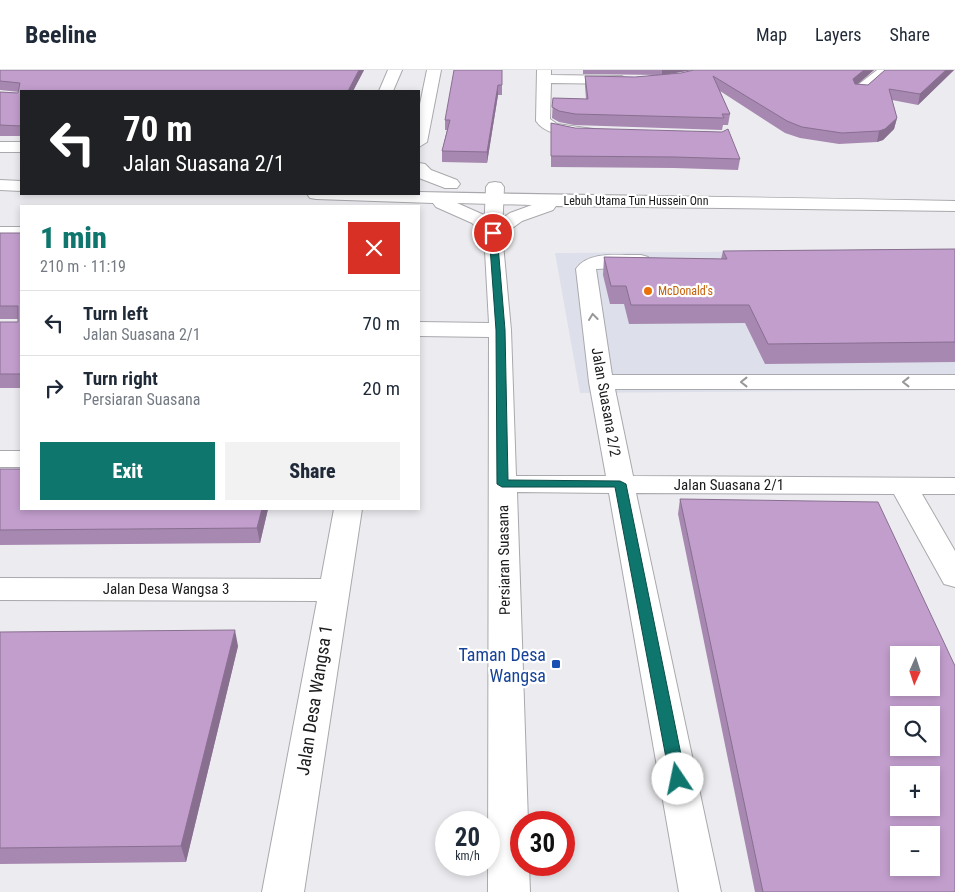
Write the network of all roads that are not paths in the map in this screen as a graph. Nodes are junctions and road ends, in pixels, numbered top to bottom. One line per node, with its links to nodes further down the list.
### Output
1 (395, 70): 6 (street)
2 (434, 70): 9 (street)
3 (885, 70): 7 (street)
4 (544, 74): 5 (street); 8 (street)
5 (637, 81)
6 (386, 90)
7 (859, 91)
8 (604, 132)
9 (420, 137)
10 (0, 147): 11 (street)
11 (20, 147)
12 (420, 169): 15 (street)
13 (0, 175): 14 (street)
14 (20, 176)
15 (452, 184): 18 (street, Lebuh Utama Tun Hussein Onn); 21 (street, Lebuh Utama Tun Hussein Onn)
16 (0, 186): 17 (street)
17 (20, 186)
18 (420, 189)
19 (420, 190): 21 (street, Lebuh Utama Tun Hussein Onn)
20 (420, 193): 27 (street)
21 (494, 193): 22 (street, Lebuh Utama Tun Hussein Onn); 23 (street, Lebuh Utama Tun Hussein Onn); 27 (street, Persiaran Suasana)
22 (955, 196)
23 (587, 202): 24 (street, Lebuh Utama Tun Hussein Onn); 27 (street)
24 (955, 206)
25 (0, 233): 26 (street)
26 (20, 233)
27 (493, 233): 30 (street, Persiaran Suasana)
28 (664, 261): 31 (street, Jalan Suasana 2/2, one-way to 28)
29 (420, 330): 30 (street)
30 (500, 330): 35 (street, Persiaran Suasana)
31 (601, 382): 32 (street, one-way to 31); 36 (street, Jalan Suasana 2/2)
32 (955, 382)
33 (0, 459): 34 (street)
34 (20, 459)
35 (502, 484): 36 (street, Jalan Suasana 2/1); 44 (street, Persiaran Suasana)
36 (620, 484): 37 (street, Jalan Suasana 2/1); 45 (street, Jalan Suasana 2/2)
37 (903, 485): 38 (street, Jalan Suasana 2/1); 40 (street)
38 (955, 486)
39 (348, 510): 42 (street, Jalan Desa Wangsa 1)
40 (955, 577)
41 (0, 589): 42 (street, Jalan Desa Wangsa 3)
42 (333, 590): 43 (street, Jalan Desa Wangsa 1)
43 (283, 892)
44 (509, 892)
45 (700, 892)

